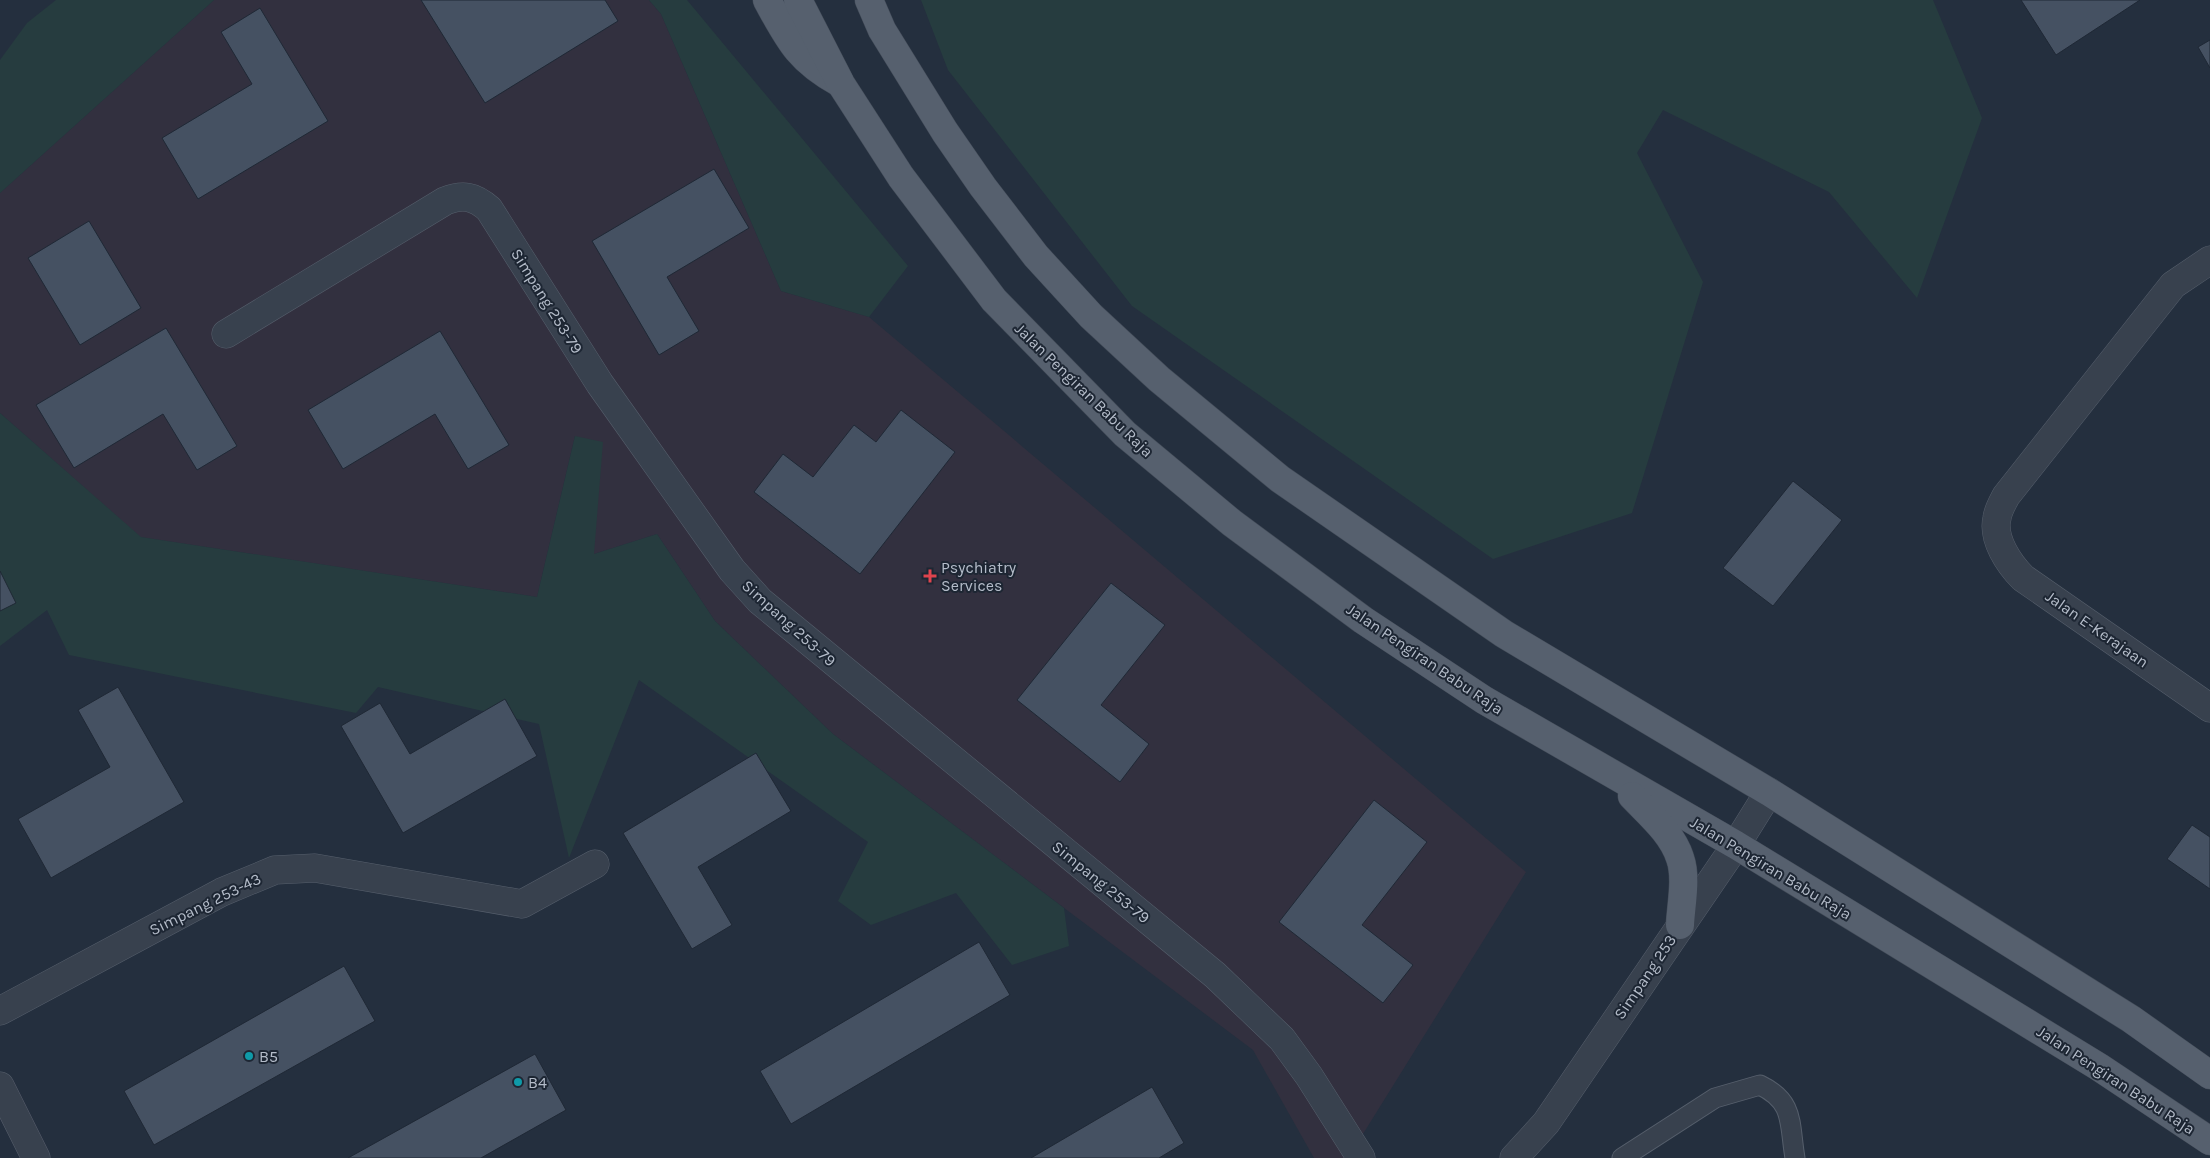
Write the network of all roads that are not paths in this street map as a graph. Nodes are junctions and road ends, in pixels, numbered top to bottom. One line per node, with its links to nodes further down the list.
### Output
1 (768, 0): 6 (main road)
2 (798, 0): 6 (main road, Jalan Pengiran Babu Raja)
3 (869, 0): 5 (main road)
4 (884, 0): 5 (main road)
5 (882, 30): 11 (main road)
6 (841, 84): 10 (main road, Jalan Pengiran Babu Raja)
7 (2210, 260): 9 (street, Jalan E-Kerajaan)
8 (226, 334): 20 (street, Simpang 253-79)
9 (2210, 708)
10 (1612, 774): 12 (main road, Jalan Pengiran Babu Raja); 14 (main road)
11 (1769, 792): 12 (street, Simpang 253); 16 (main road)
12 (1736, 845): 14 (street, Simpang 253); 18 (main road, Jalan Pengiran Babu Raja)
13 (595, 864): 15 (street, Simpang 253-43)
14 (1680, 925): 21 (street, Simpang 253)
15 (0, 1011)
16 (2210, 1075)
17 (0, 1086): 19 (street)
18 (2210, 1141)
19 (36, 1158)
20 (1361, 1158)
21 (1514, 1158)
22 (1622, 1158): 23 (lane)
23 (1795, 1158)

